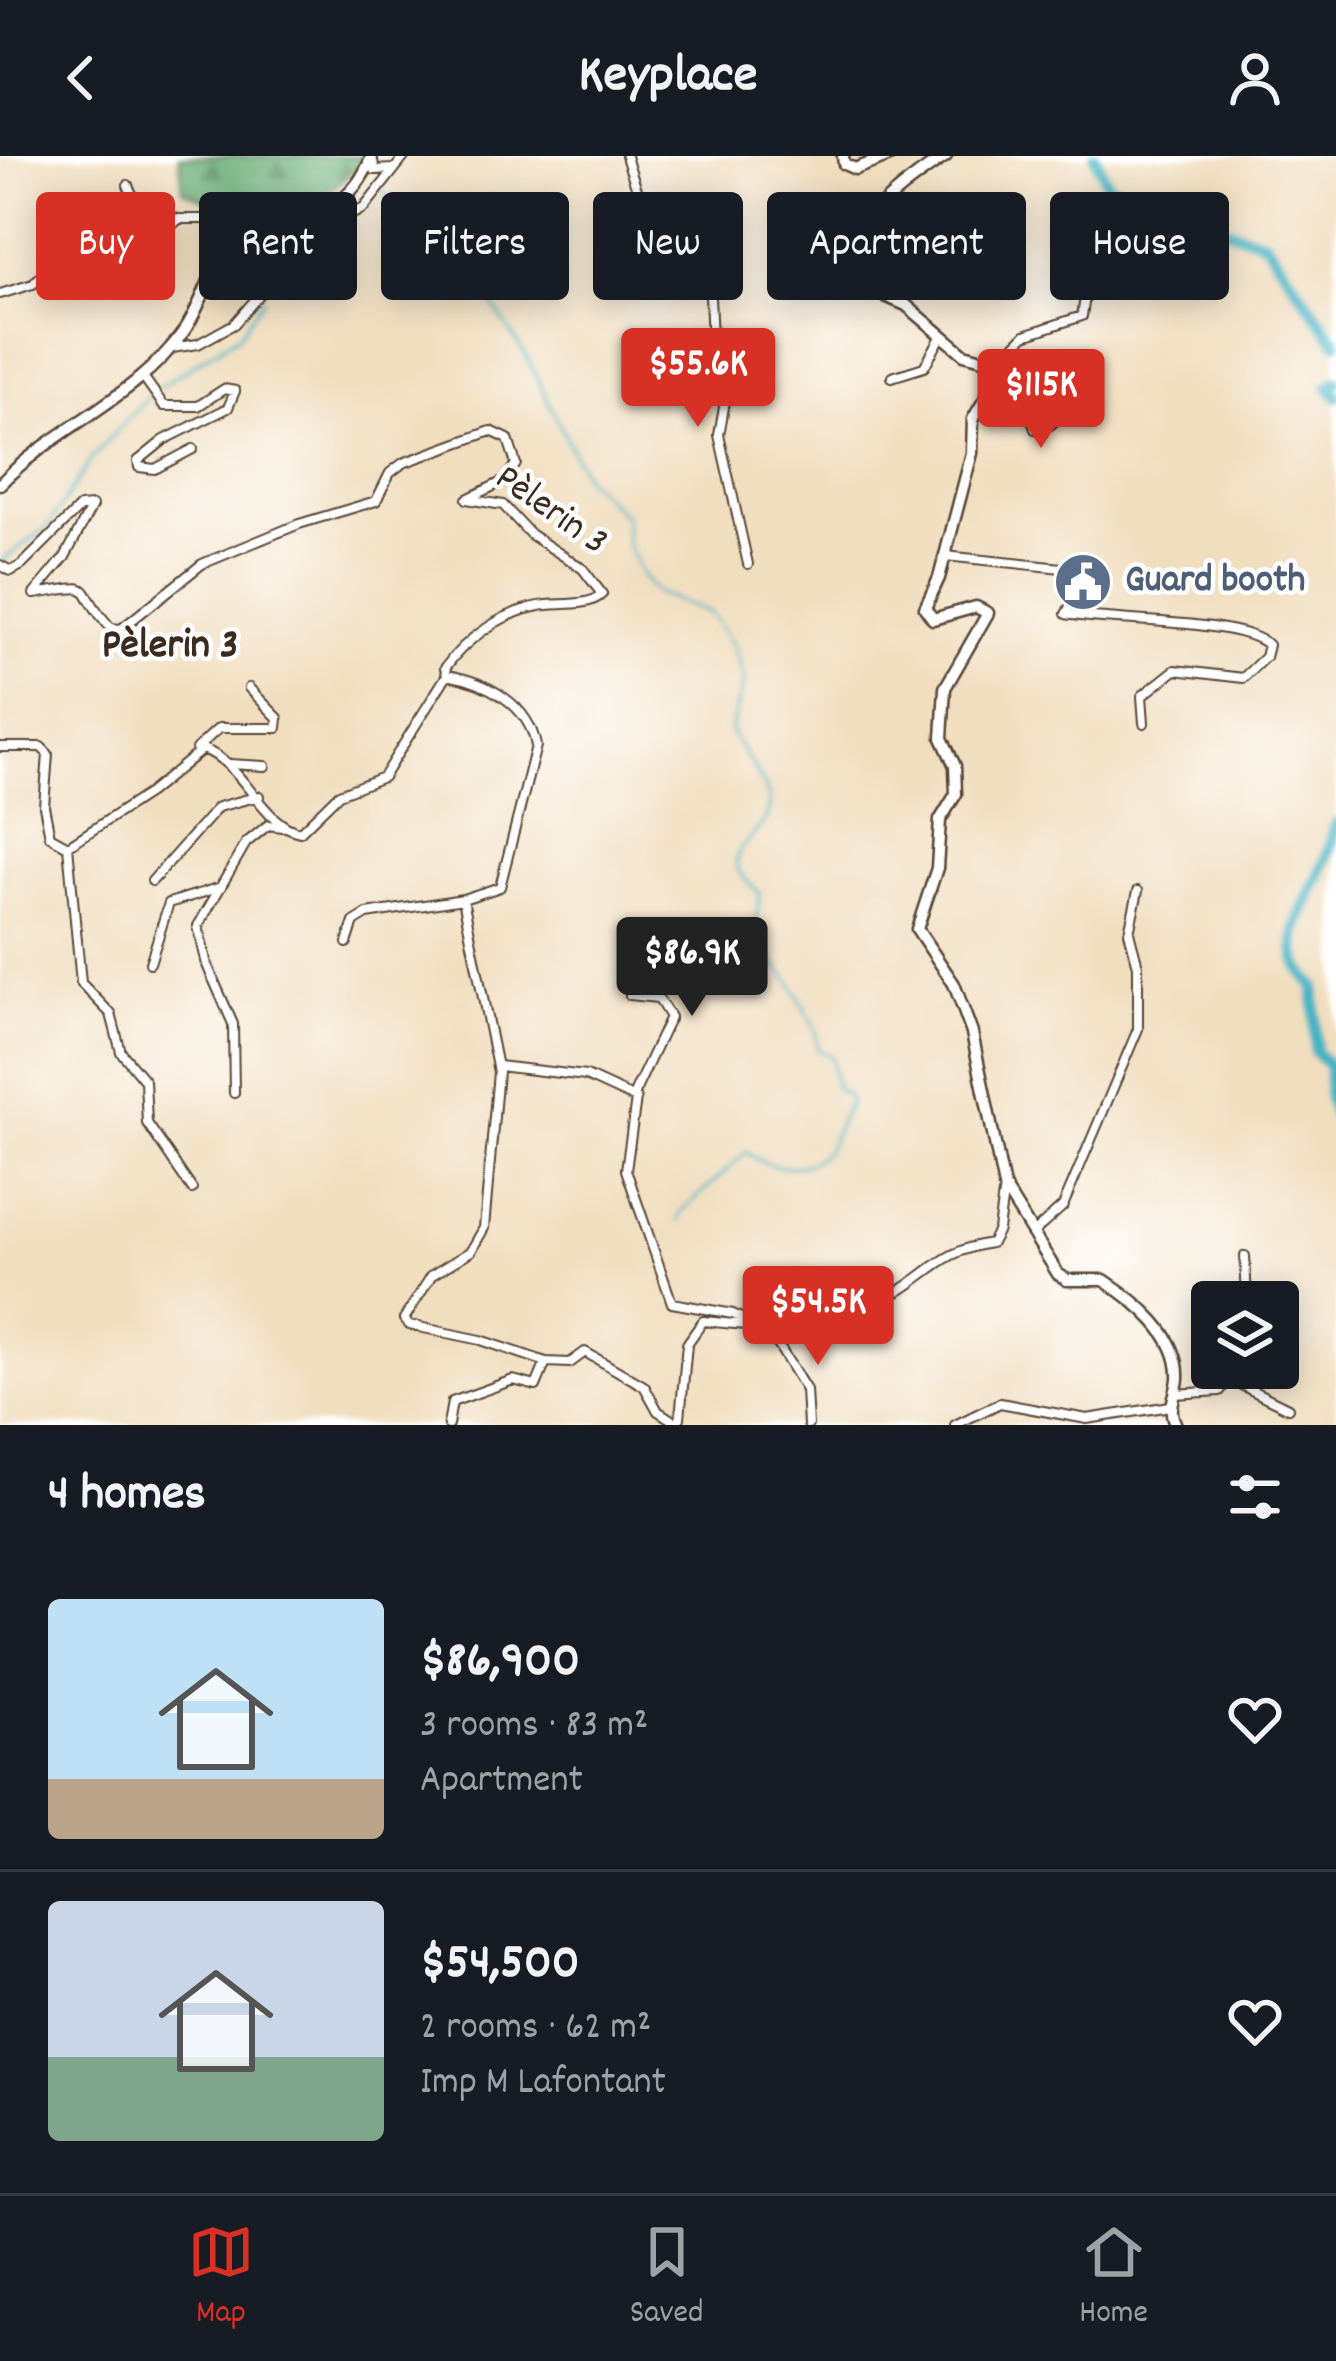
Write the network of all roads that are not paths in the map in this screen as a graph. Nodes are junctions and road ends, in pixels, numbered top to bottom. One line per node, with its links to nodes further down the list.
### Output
1 (372, 156): 7 (street); 9 (street)
2 (405, 156): 7 (street)
3 (626, 156): 10 (street)
4 (843, 156): 5 (street)
5 (890, 156)
6 (946, 156): 17 (street)
7 (398, 167): 18 (street)
8 (128, 185): 11 (street)
9 (345, 192)
10 (636, 192)
11 (179, 219): 12 (street); 13 (street)
12 (199, 219)
13 (0, 294)
14 (200, 300): 18 (street)
15 (710, 300): 29 (street)
16 (1085, 300): 19 (street)
17 (941, 337): 19 (street); 21 (street)
18 (170, 349): 20 (street)
19 (997, 363): 22 (street)
20 (142, 376): 26 (street); 27 (street)
21 (892, 376)
22 (992, 389): 25 (street); 28 (street)
23 (1095, 389): 25 (street)
24 (1069, 403): 25 (street)
25 (1032, 424)
26 (193, 449)
27 (0, 484)
28 (945, 556): 33 (street); 51 (street)
29 (748, 564)
30 (1, 566): 31 (street, Pèlerin 3)
31 (447, 675): 39 (street); 44 (street)
32 (249, 688): 35 (street)
33 (1144, 723)
34 (0, 748): 40 (street)
35 (196, 749): 36 (street); 40 (street)
36 (229, 764): 37 (street); 38 (street)
37 (265, 766)
38 (259, 796): 39 (street); 41 (street)
39 (283, 827): 42 (street)
40 (68, 846): 52 (street)
41 (152, 881)
42 (223, 886): 46 (street); 49 (street)
43 (1138, 891): 53 (street)
44 (463, 899): 45 (street); 48 (street)
45 (347, 943)
46 (150, 963)
47 (630, 995): 50 (street)
48 (498, 1066): 50 (street); 58 (street)
49 (234, 1093)
50 (633, 1096): 56 (street)
51 (1004, 1187): 53 (street); 57 (street)
52 (192, 1189)
53 (1031, 1234): 61 (street)
54 (1245, 1256): 55 (street)
55 (1246, 1281)
56 (756, 1326): 57 (street); 58 (street)
57 (772, 1335): 64 (street)
58 (547, 1362): 63 (street)
59 (1222, 1389): 61 (street)
60 (1249, 1389): 62 (street)
61 (1173, 1400): 65 (street); 66 (street)
62 (1288, 1408)
63 (448, 1425)
64 (808, 1425)
65 (955, 1425)
66 (1176, 1425)

